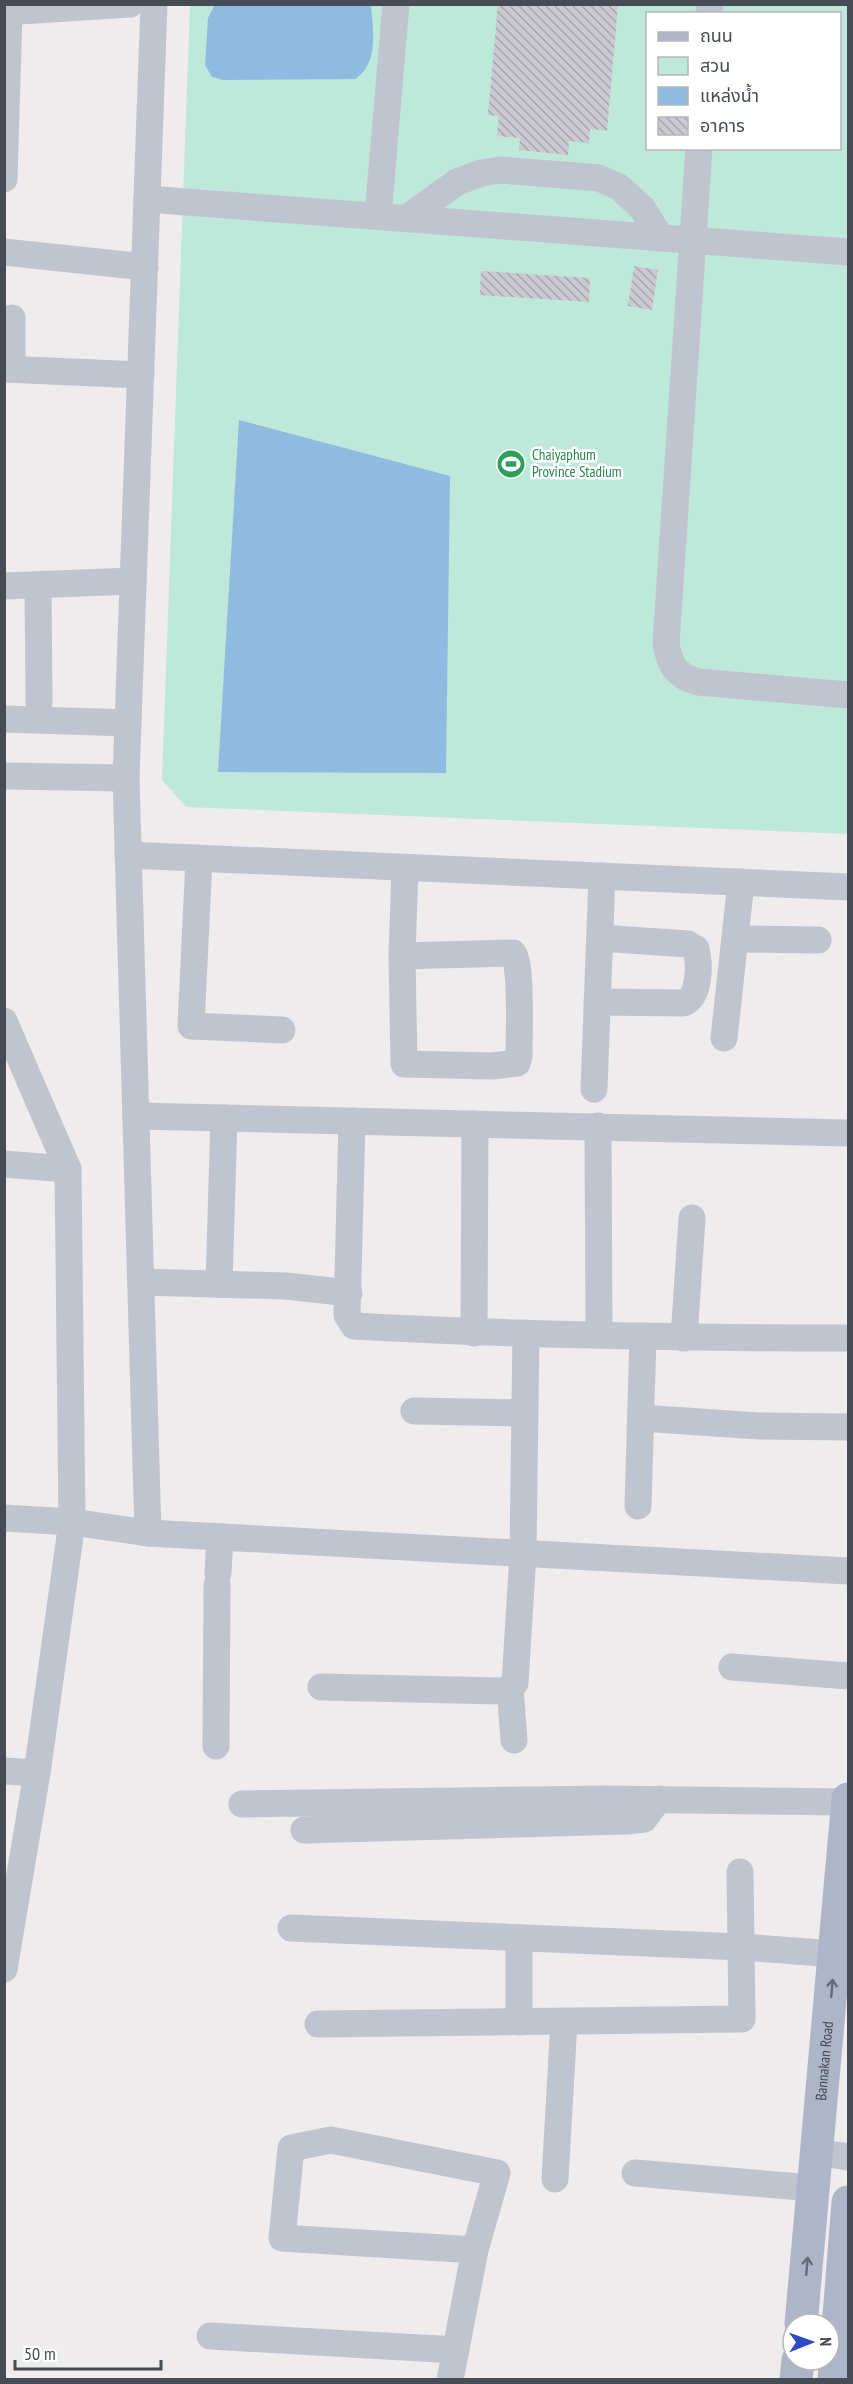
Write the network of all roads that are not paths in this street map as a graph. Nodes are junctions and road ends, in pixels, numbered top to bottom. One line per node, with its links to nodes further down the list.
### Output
1 (130, 4): 4 (street)
2 (154, 4): 7 (street)
3 (396, 4): 8 (street)
4 (7, 12): 6 (street)
5 (699, 150): 11 (street)
6 (4, 179)
7 (147, 199): 8 (street); 14 (street)
8 (378, 216): 9 (street)
9 (407, 219): 10 (street); 10 (street)
10 (661, 238): 11 (street)
11 (693, 240): 13 (street); 21 (street)
12 (4, 252): 14 (street)
13 (849, 252)
14 (145, 267): 17 (street)
15 (12, 318): 16 (street)
16 (8, 369): 17 (street)
17 (141, 375): 18 (street)
18 (133, 581): 19 (street); 24 (street)
19 (38, 585): 20 (street); 22 (street)
20 (4, 586)
21 (849, 695)
22 (39, 702)
23 (4, 719): 24 (street)
24 (128, 723): 26 (street)
25 (4, 776): 26 (street)
26 (126, 778): 27 (street)
27 (128, 855): 28 (street); 42 (street)
28 (199, 859): 29 (street); 39 (street)
29 (405, 868): 30 (street); 36 (street)
30 (602, 876): 31 (street); 33 (street)
31 (741, 882): 32 (street); 34 (street)
32 (849, 887)
33 (600, 938): 37 (street); 37 (street)
34 (735, 939): 35 (street); 40 (street)
35 (818, 940)
36 (402, 956): 36 (street)
37 (597, 1002): 41 (street)
38 (4, 1021): 49 (street)
39 (282, 1030)
40 (724, 1038)
41 (594, 1089)
42 (136, 1116): 43 (street); 51 (street)
43 (224, 1118): 44 (street); 52 (street)
44 (352, 1121): 45 (street); 53 (street)
45 (475, 1124): 46 (street); 54 (street)
46 (598, 1126): 47 (street); 56 (street)
47 (849, 1132)
48 (4, 1164): 49 (street)
49 (68, 1169): 66 (street)
50 (692, 1218): 58 (street)
51 (141, 1282): 52 (street); 67 (street)
52 (219, 1284): 53 (street)
53 (349, 1293): 54 (street)
54 (474, 1333): 55 (street)
55 (526, 1333): 56 (street); 61 (street)
56 (598, 1335): 57 (street)
57 (643, 1336): 58 (street); 62 (street)
58 (684, 1338): 59 (street)
59 (849, 1338)
60 (414, 1411): 61 (street)
61 (524, 1413): 69 (street)
62 (641, 1418): 63 (street); 64 (street)
63 (849, 1428)
64 (638, 1506)
65 (4, 1518): 66 (street)
66 (72, 1522): 67 (street); 78 (street)
67 (148, 1533): 68 (street)
68 (220, 1537): 69 (street); 76 (street)
69 (523, 1553): 70 (street); 74 (street)
70 (849, 1570)
71 (732, 1667): 72 (street)
72 (849, 1676)
73 (321, 1687): 74 (street)
74 (510, 1688): 75 (street)
75 (513, 1740)
76 (216, 1746)
77 (4, 1771): 78 (street)
78 (37, 1773): 88 (street)
79 (659, 1799): 80 (street); 81 (street); 82 (street)
80 (848, 1800): 87 (main road, Bannakan Road)
81 (242, 1804)
82 (304, 1830)
83 (740, 1872): 86 (street)
84 (291, 1928): 85 (street)
85 (519, 1938): 86 (street); 90 (street)
86 (742, 1947): 87 (street); 89 (street)
87 (842, 1954): 92 (main road, Bannakan Road, one-way to 87)
88 (4, 1968)
89 (564, 2021): 90 (street); 95 (street)
90 (519, 2022): 91 (street)
91 (318, 2024)
92 (817, 2152): 93 (street); 96 (main road, Bannakan Road)
93 (849, 2157)
94 (635, 2173): 96 (street)
95 (555, 2179)
96 (813, 2188): 100 (main road, Bannakan Road, one-way to 96)
97 (849, 2202): 99 (main road)
98 (475, 2250): 98 (street); 102 (street)
99 (845, 2277): 104 (main road)
100 (802, 2312)
101 (210, 2336): 102 (street)
102 (456, 2350): 103 (street)
103 (450, 2379)
104 (834, 2379)

